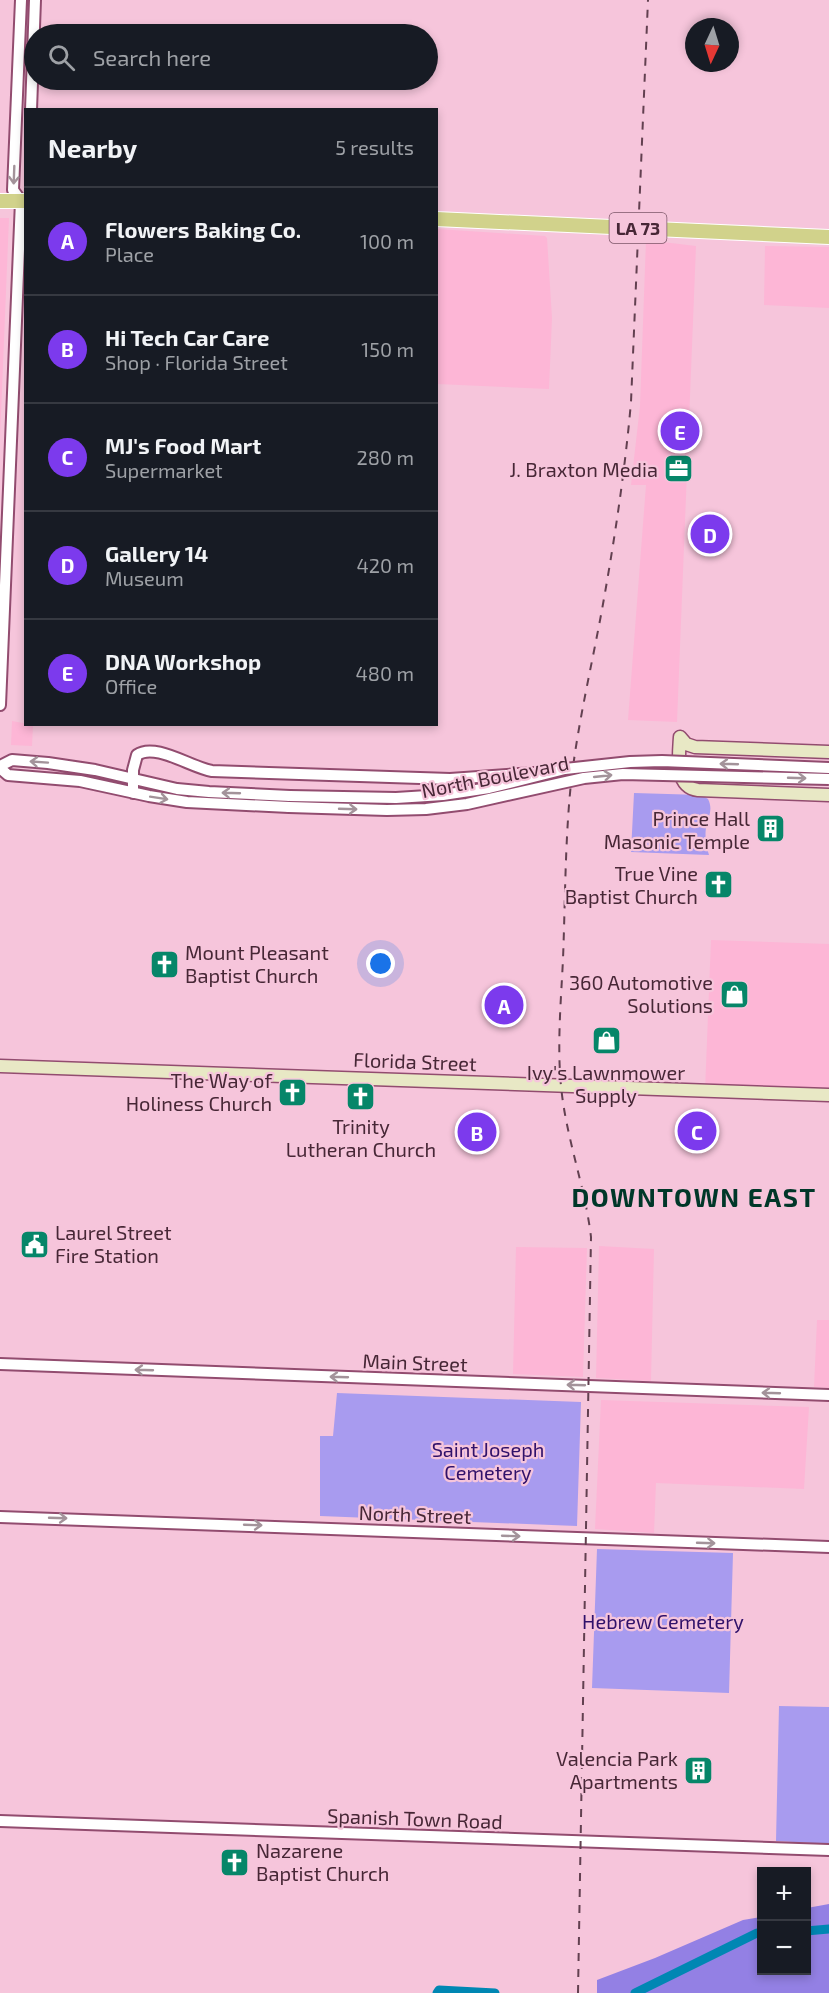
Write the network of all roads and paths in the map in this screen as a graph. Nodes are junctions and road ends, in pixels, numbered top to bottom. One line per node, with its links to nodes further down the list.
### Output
1 (21, 0): 6 (street, one-way to 6)
2 (35, 0): 3 (street)
3 (34, 24)
4 (32, 90): 5 (street)
5 (31, 108)
6 (24, 199): 7 (main road); 10 (street)
7 (0, 201)
8 (438, 219): 9 (main road, LA 73)
9 (829, 237)
10 (0, 705)
11 (829, 752): 18 (main road)
12 (0, 767): 16 (street, North Boulevard, one-way to 12); 17 (street, North Boulevard)
13 (829, 768): 19 (street, North Boulevard, one-way to 19, bridge)
14 (534, 773): 16 (street, North Boulevard)
15 (829, 779): 19 (street, North Boulevard, one-way to 15, bridge)
16 (134, 780): 17 (street, North Boulevard); 19 (street, North Boulevard, one-way to 16)
17 (133, 793): 19 (street, North Boulevard, one-way to 19)
18 (829, 795)
19 (290, 801)
20 (0, 1066): 21 (main road, Florida Street)
21 (829, 1095)
22 (0, 1364): 23 (street, Main Street, one-way to 22)
23 (829, 1395)
24 (0, 1517): 25 (street, North Street, one-way to 25)
25 (829, 1547)
26 (0, 1821): 27 (street, Spanish Town Road)
27 (829, 1850)

